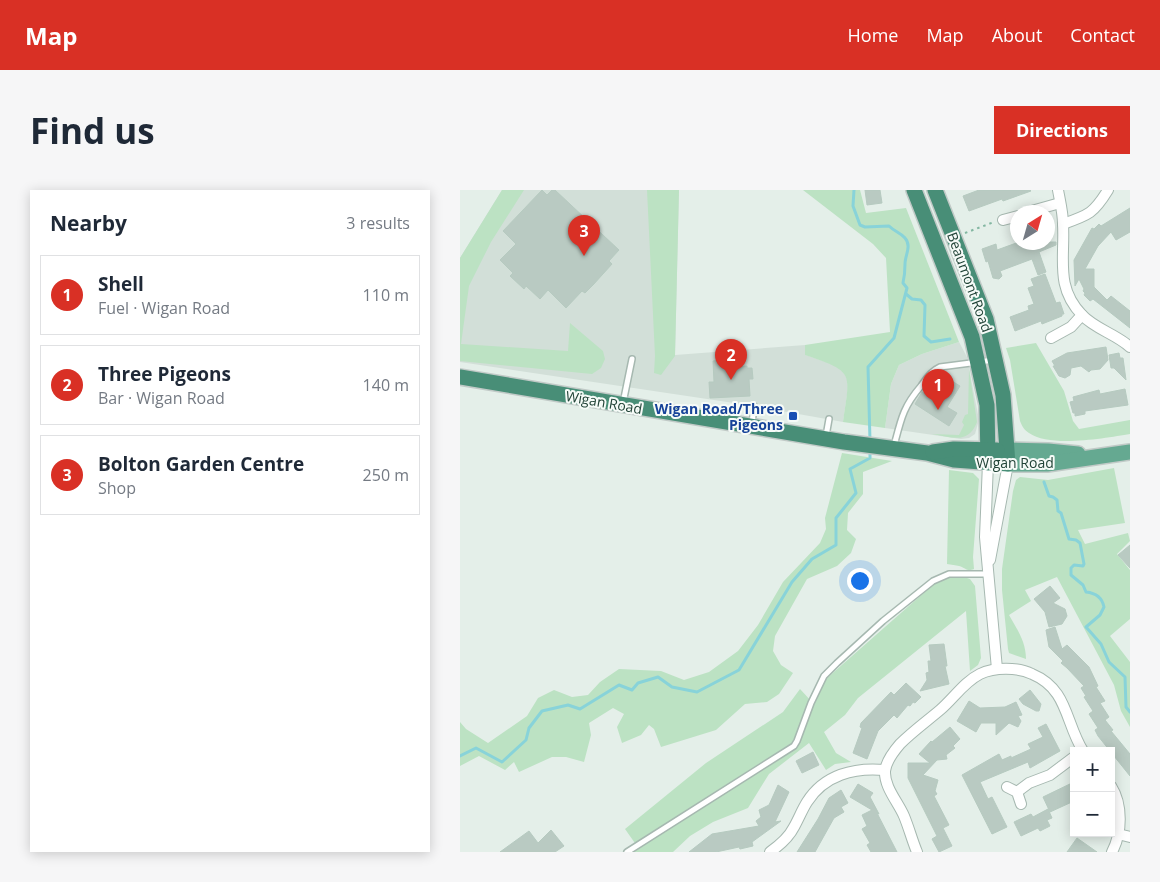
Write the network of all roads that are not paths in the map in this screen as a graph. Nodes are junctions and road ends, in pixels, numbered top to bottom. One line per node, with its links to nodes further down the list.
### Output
1 (935, 190): 14 (highway, Beaumont Road)
2 (1058, 190): 5 (street)
3 (1112, 191): 9 (street)
4 (918, 195): 15 (highway, Beaumont Road)
5 (1060, 203): 6 (street); 9 (street)
6 (1053, 205)
7 (1010, 218): 8 (street)
8 (1003, 220)
9 (1064, 224): 10 (street)
10 (1082, 315): 11 (street); 12 (street)
11 (1051, 338)
12 (1130, 347)
13 (632, 359): 17 (lane)
14 (995, 360): 15 (lane); 25 (highway, Beaumont Road)
15 (978, 362): 22 (lane); 24 (highway, Beaumont Road)
16 (460, 377): 17 (highway, Wigan Road)
17 (623, 405): 20 (highway, Wigan Road)
18 (754, 406): 20 (lane)
19 (829, 419): 21 (lane)
20 (752, 427): 21 (highway, Wigan Road)
21 (826, 439): 22 (highway, Wigan Road)
22 (894, 449): 24 (highway, Wigan Road)
23 (1130, 452): 25 (main road, Wigan Road)
24 (988, 456): 25 (highway, Wigan Road); 26 (street)
25 (1008, 457): 26 (street)
26 (988, 574): 27 (street); 38 (lane)
27 (997, 669): 28 (street); 30 (street)
28 (1080, 747)
29 (1070, 760): 32 (street)
30 (885, 770): 37 (street); 39 (street)
31 (1007, 787): 32 (street)
32 (1017, 792): 34 (street)
33 (1113, 792): 35 (street)
34 (1021, 804)
35 (1118, 834): 36 (street); 40 (street)
36 (1130, 837)
37 (916, 851)
38 (627, 852)
39 (770, 852)
40 (1112, 852)

